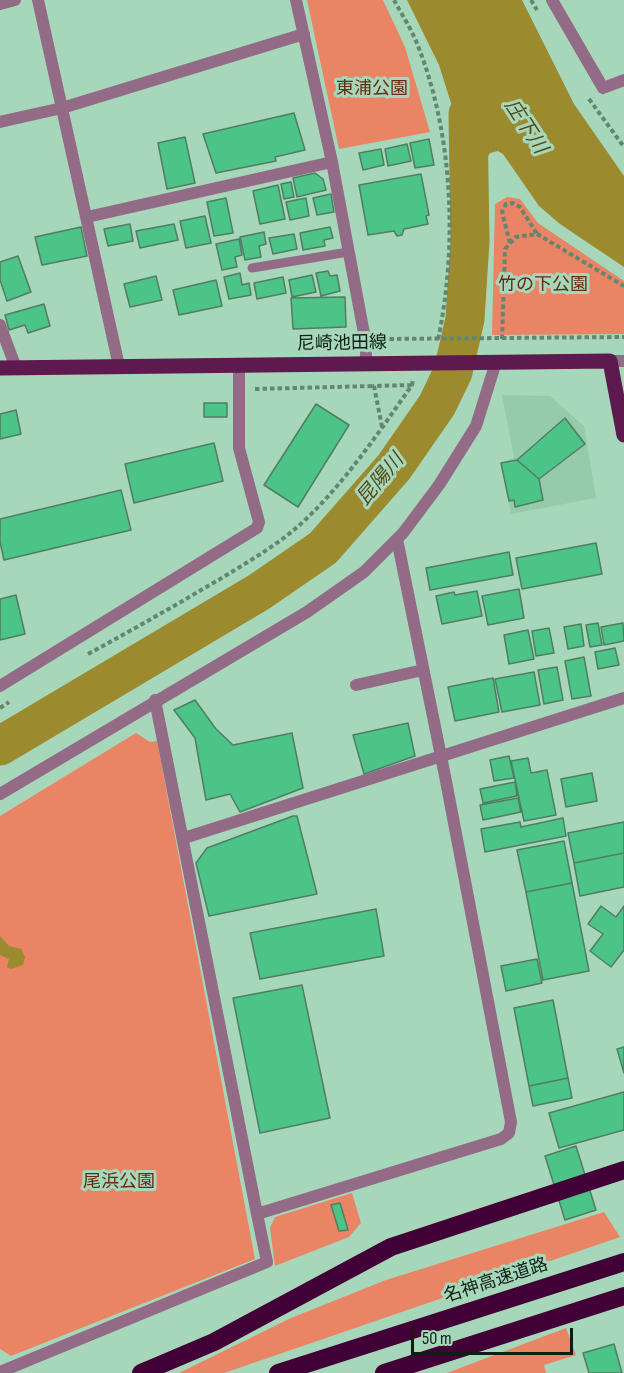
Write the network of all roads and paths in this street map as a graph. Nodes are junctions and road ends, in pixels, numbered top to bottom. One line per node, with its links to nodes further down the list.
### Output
1 (15, 0): 6 (street)
2 (38, 0): 9 (street)
3 (296, 0): 7 (street)
4 (394, 0): 22 (path)
5 (552, 0): 8 (street)
6 (0, 4)
7 (304, 34): 9 (street); 11 (street)
8 (624, 80)
9 (62, 108): 10 (street); 12 (street)
10 (0, 122)
11 (332, 162): 12 (street); 15 (street)
12 (87, 217): 27 (street)
13 (537, 234): 14 (path); 14 (path); 17 (path)
14 (510, 244): 21 (path)
15 (348, 252): 16 (lane); 25 (street)
16 (252, 268)
17 (624, 286)
18 (0, 325): 29 (street)
19 (624, 337): 22 (path)
20 (377, 339): 22 (path)
21 (502, 339)
22 (440, 340)
23 (617, 361): 24 (main road, 尼崎池田線); 34 (main road, 尼崎池田線)
24 (489, 362): 25 (main road, 尼崎池田線); 35 (street)
25 (366, 364): 26 (main road, 尼崎池田線)
26 (239, 365): 27 (main road, 尼崎池田線); 32 (street)
27 (119, 366): 29 (main road, 尼崎池田線)
28 (0, 368): 29 (main road, 尼崎池田線)
29 (16, 368)
30 (412, 385): 31 (path)
31 (375, 386): 32 (path); 33 (path)
32 (239, 389): 38 (street)
33 (382, 428)
34 (624, 435)
35 (397, 539): 36 (street); 40 (street)
36 (423, 670): 37 (street); 41 (street)
37 (356, 685)
38 (0, 686)
39 (624, 698): 41 (street)
40 (155, 700): 42 (street); 43 (street)
41 (441, 757): 43 (street); 45 (street)
42 (0, 794)
43 (184, 838): 45 (street)
44 (624, 1170): 49 (highway)
45 (257, 1214): 48 (street)
46 (624, 1262): 50 (highway, 名神高速道路)
47 (624, 1296): 51 (highway)
48 (0, 1372)
49 (141, 1373)
50 (278, 1373)
51 (384, 1373)

